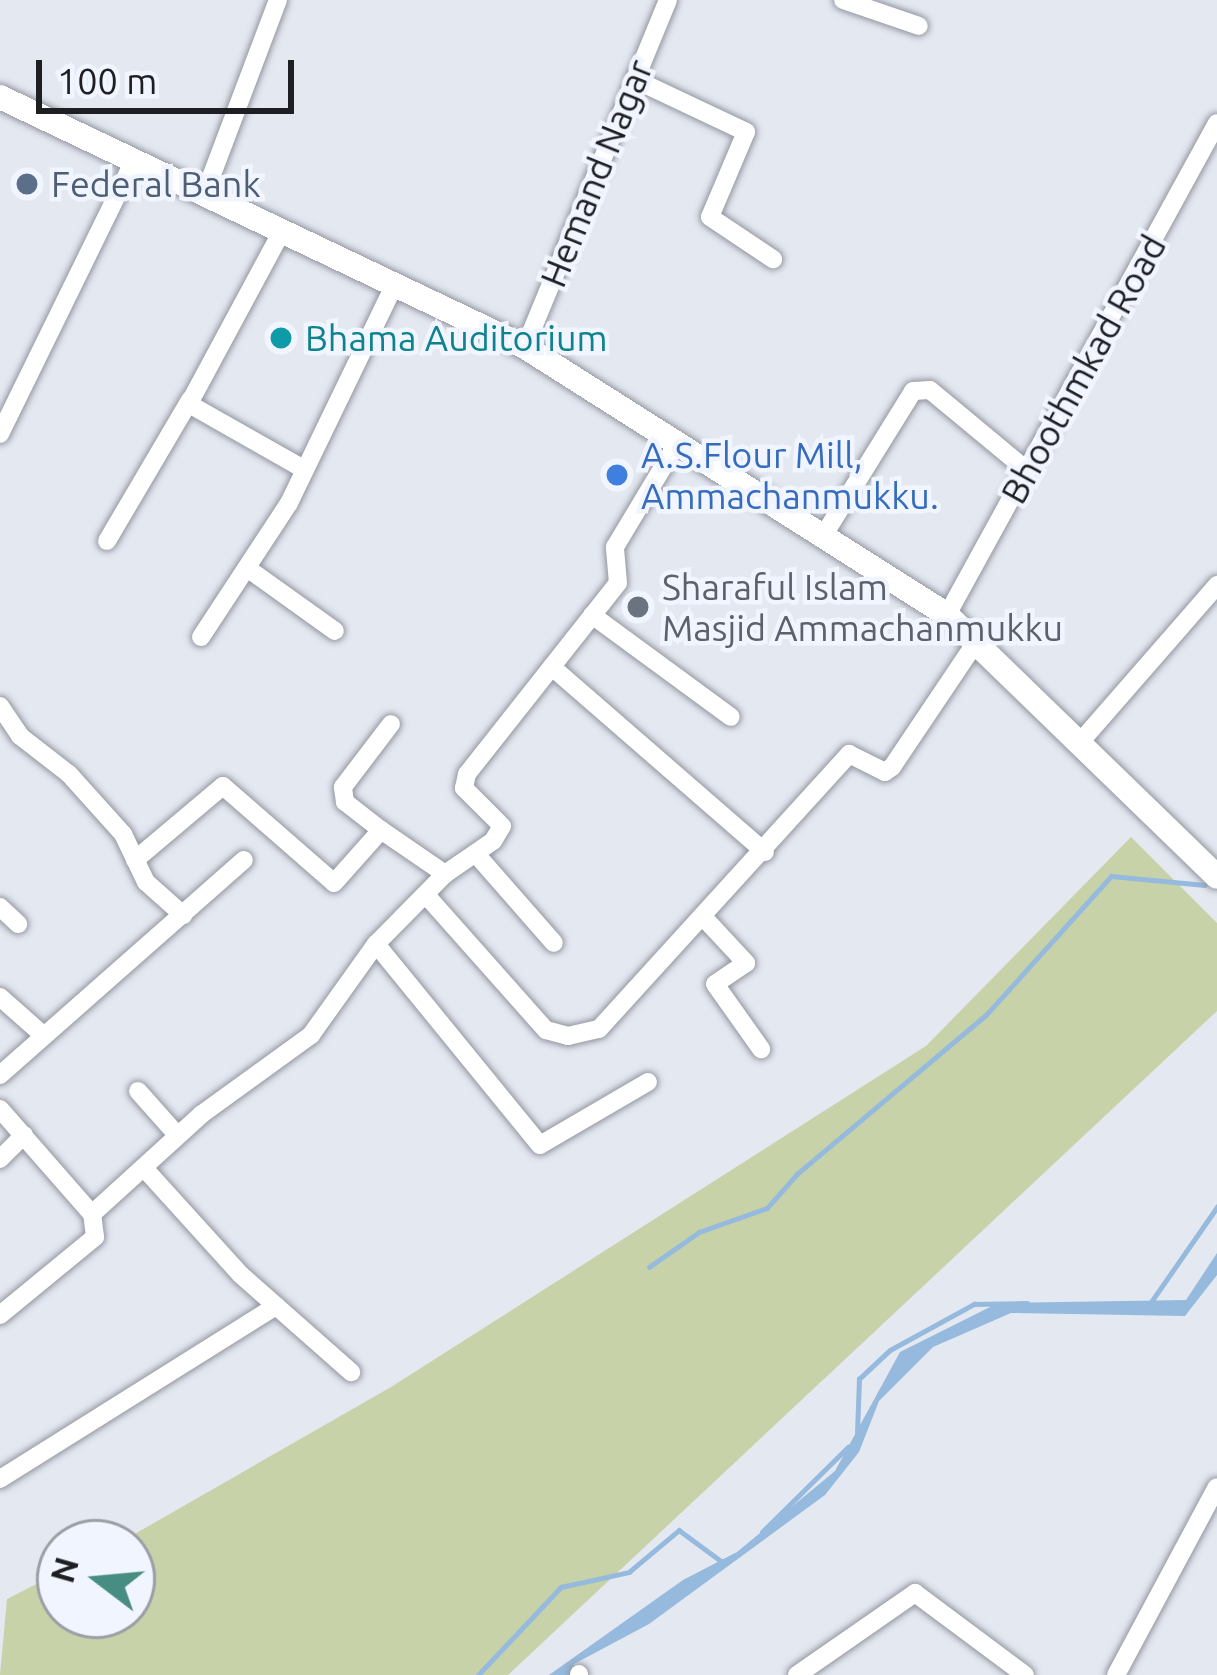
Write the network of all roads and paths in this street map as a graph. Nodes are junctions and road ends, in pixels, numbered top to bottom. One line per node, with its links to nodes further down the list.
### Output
1 (278, 0): 9 (street)
2 (668, 0): 5 (street, Hemand Nagar)
3 (843, 0): 4 (street)
4 (919, 26)
5 (634, 79): 11 (street); 13 (street, Hemand Nagar)
6 (0, 97): 8 (main road)
7 (1217, 123): 18 (street, Bhoothmkad Road)
8 (135, 159): 9 (main road); 15 (street)
9 (205, 193): 10 (main road)
10 (283, 231): 12 (main road); 14 (street)
11 (773, 259)
12 (394, 286): 13 (main road); 19 (street)
13 (525, 346): 17 (main road)
14 (190, 400): 19 (street); 21 (street)
15 (7, 410): 16 (street)
16 (0, 434)
17 (675, 447): 20 (main road); 24 (street)
18 (1024, 468): 20 (street); 25 (street, Bhoothmkad Road)
19 (305, 470): 22 (street)
20 (822, 538): 25 (main road)
21 (107, 541)
22 (247, 568): 26 (street); 27 (street)
23 (1217, 585): 33 (street)
24 (592, 615): 29 (street); 31 (street)
25 (947, 615): 28 (main road)
26 (335, 631)
27 (201, 638)
28 (976, 642): 33 (main road); 35 (street)
29 (552, 667): 35 (street); 36 (street)
30 (0, 706): 37 (street)
31 (731, 717)
32 (391, 724): 34 (street)
33 (1082, 740): 40 (main road)
34 (381, 830): 37 (street); 39 (street)
35 (765, 852): 44 (street)
36 (476, 854): 39 (street); 47 (street)
37 (135, 860): 43 (street)
38 (244, 860): 43 (street)
39 (445, 874): 41 (street)
40 (1217, 877)
41 (427, 895): 44 (street); 46 (street)
42 (0, 907): 45 (street)
43 (183, 914): 49 (street)
44 (706, 920): 50 (street)
45 (18, 924)
46 (376, 944): 52 (street); 56 (street)
47 (554, 944)
48 (0, 997): 49 (street)
49 (43, 1035): 51 (street)
50 (761, 1049)
51 (0, 1075)
52 (647, 1082)
53 (137, 1091): 56 (street)
54 (0, 1109): 55 (street)
55 (25, 1135): 57 (street); 59 (street)
56 (177, 1135): 58 (street)
57 (0, 1159)
58 (144, 1168): 59 (street); 60 (street)
59 (92, 1214): 61 (street)
60 (276, 1306): 62 (street); 63 (street)
61 (0, 1316)
62 (351, 1372)
63 (0, 1479)
64 (1217, 1486): 67 (street)
65 (797, 1675): 66 (street)
66 (1025, 1675)
67 (1116, 1675)

